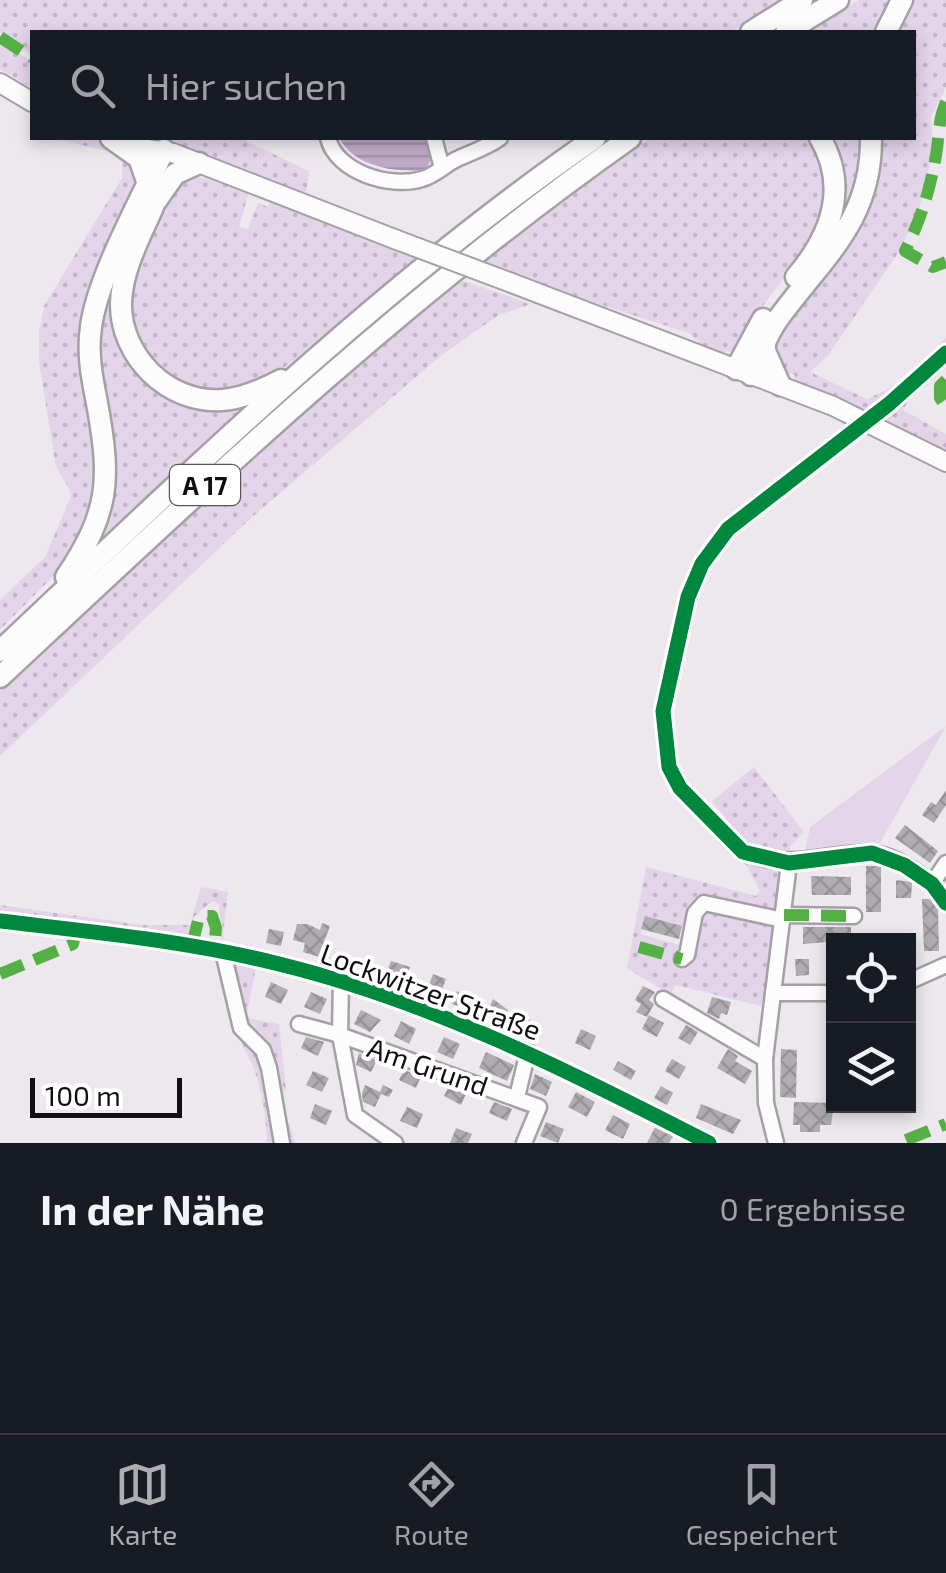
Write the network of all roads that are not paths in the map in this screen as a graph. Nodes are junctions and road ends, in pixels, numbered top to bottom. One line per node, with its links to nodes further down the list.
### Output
1 (802, 0): 4 (highway)
2 (838, 0): 5 (highway)
3 (902, 0): 6 (highway)
4 (754, 30)
5 (789, 30)
6 (887, 30)
7 (0, 72): 9 (main road)
8 (0, 83): 10 (main road)
9 (30, 89)
10 (30, 101)
11 (116, 140): 24 (highway)
12 (121, 140): 21 (main road)
13 (148, 140): 21 (main road)
14 (329, 140): 23 (street)
15 (435, 140): 23 (street)
16 (496, 140): 23 (street)
17 (589, 140): 26 (highway, A 17)
18 (627, 140): 32 (highway, A 17)
19 (821, 140): 27 (highway)
20 (871, 140): 25 (highway)
21 (169, 151): 22 (main road); 24 (highway)
22 (199, 163): 24 (highway); 27 (main road, bridge)
23 (442, 168)
24 (152, 192): 26 (highway); 30 (highway)
25 (764, 343): 27 (highway); 28 (highway)
26 (309, 366): 30 (highway, A 17)
27 (743, 372): 28 (main road)
28 (780, 385): 29 (main road)
29 (946, 462)
30 (47, 606): 31 (highway, A 17)
31 (0, 650)
32 (0, 677)
33 (724, 834): 35 (street)
34 (946, 863): 36 (street)
35 (789, 864): 36 (street); 39 (street)
36 (932, 884): 37 (street)
37 (946, 903)
38 (854, 916): 39 (street)
39 (784, 918): 42 (street); 46 (street)
40 (0, 921): 41 (street, Lockwitzer Straße)
41 (223, 952): 45 (street, Lockwitzer Straße); 54 (street)
42 (682, 960)
43 (946, 965): 44 (street)
44 (916, 978)
45 (341, 981): 50 (street, Am Grund); 51 (street, Lockwitzer Straße)
46 (774, 993): 47 (street); 52 (street)
47 (826, 993)
48 (663, 998): 52 (street)
49 (299, 1024): 50 (street, Am Grund)
50 (340, 1035): 53 (street, Am Grund); 55 (street, Am Grund)
51 (528, 1052): 53 (street, Am Grund); 57 (street, Lockwitzer Straße)
52 (765, 1059): 58 (street)
53 (517, 1097): 56 (street, Am Grund)
54 (282, 1143)
55 (395, 1143)
56 (524, 1143)
57 (709, 1143)
58 (776, 1143)

